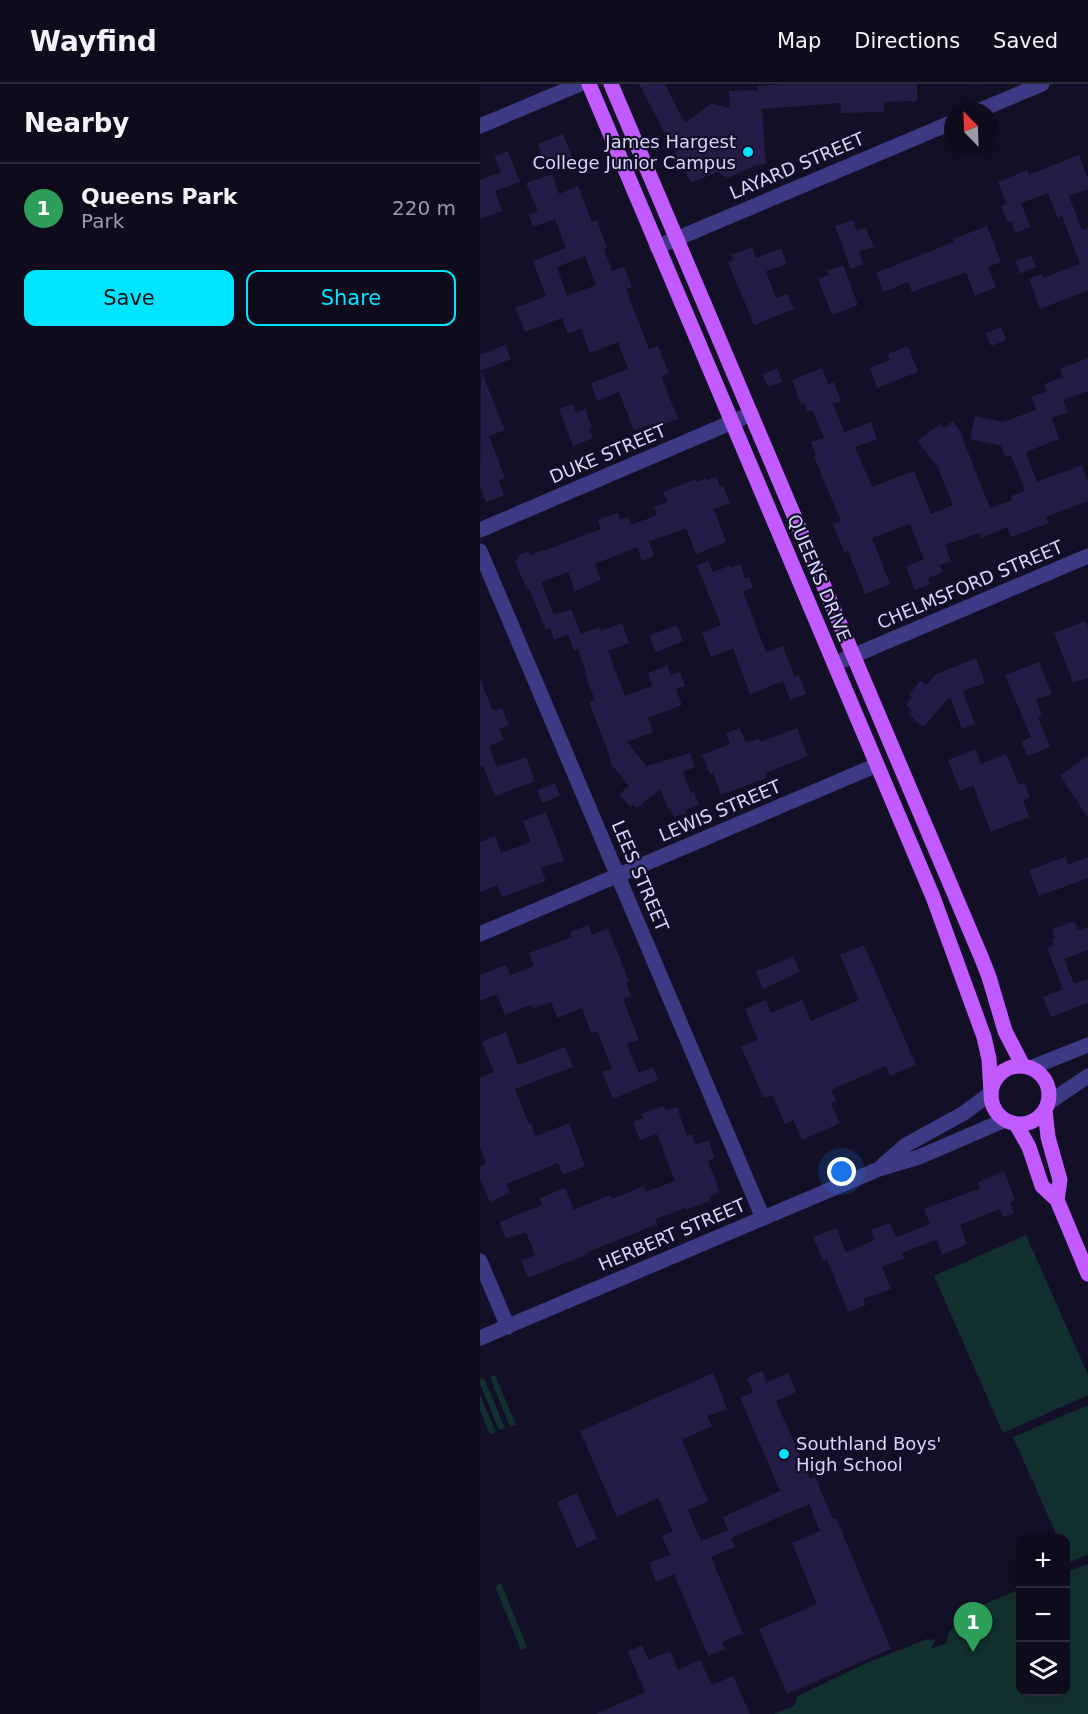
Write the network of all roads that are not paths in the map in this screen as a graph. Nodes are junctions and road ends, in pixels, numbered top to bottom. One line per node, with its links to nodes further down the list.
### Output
1 (580, 84): 6 (street)
2 (589, 84): 9 (main road, QUEENS DRIVE)
3 (611, 84): 8 (main road, QUEENS DRIVE)
4 (1041, 84): 5 (street)
5 (998, 102)
6 (480, 126)
7 (944, 126): 8 (street, LAYARD STREET)
8 (677, 239): 9 (street, LAYARD STREET); 10 (main road, QUEENS DRIVE)
9 (657, 247): 11 (main road, QUEENS DRIVE)
10 (751, 414): 11 (street, DUKE STREET); 15 (main road, QUEENS DRIVE)
11 (732, 422): 12 (street, DUKE STREET); 16 (main road, QUEENS DRIVE)
12 (480, 530)
13 (480, 550): 18 (street, LEES STREET)
14 (1088, 556): 15 (street, CHELMSFORD STREET)
15 (853, 656): 16 (street, CHELMSFORD STREET); 21 (main road, QUEENS DRIVE)
16 (834, 664): 17 (main road, QUEENS DRIVE)
17 (877, 765): 18 (street, LEWIS STREET); 23 (main road, QUEENS DRIVE)
18 (618, 875): 19 (street, LEWIS STREET); 28 (street, LEES STREET)
19 (480, 934)
20 (1088, 1045): 21 (street, HERBERT STREET)
21 (1026, 1067): 23 (main road, HERBERT STREET); 24 (main road)
22 (1088, 1076): 24 (street, HERBERT STREET)
23 (991, 1093): 25 (main road); 26 (street, HERBERT STREET)
24 (1047, 1107): 25 (main road, HERBERT STREET); 27 (main road)
25 (1011, 1122): 26 (street, HERBERT STREET); 27 (main road)
26 (879, 1169): 28 (street, HERBERT STREET)
27 (1057, 1200): 30 (main road)
28 (763, 1218): 31 (street, HERBERT STREET)
29 (480, 1261): 31 (street)
30 (1088, 1274)
31 (508, 1327): 32 (street, HERBERT STREET)
32 (480, 1338)

